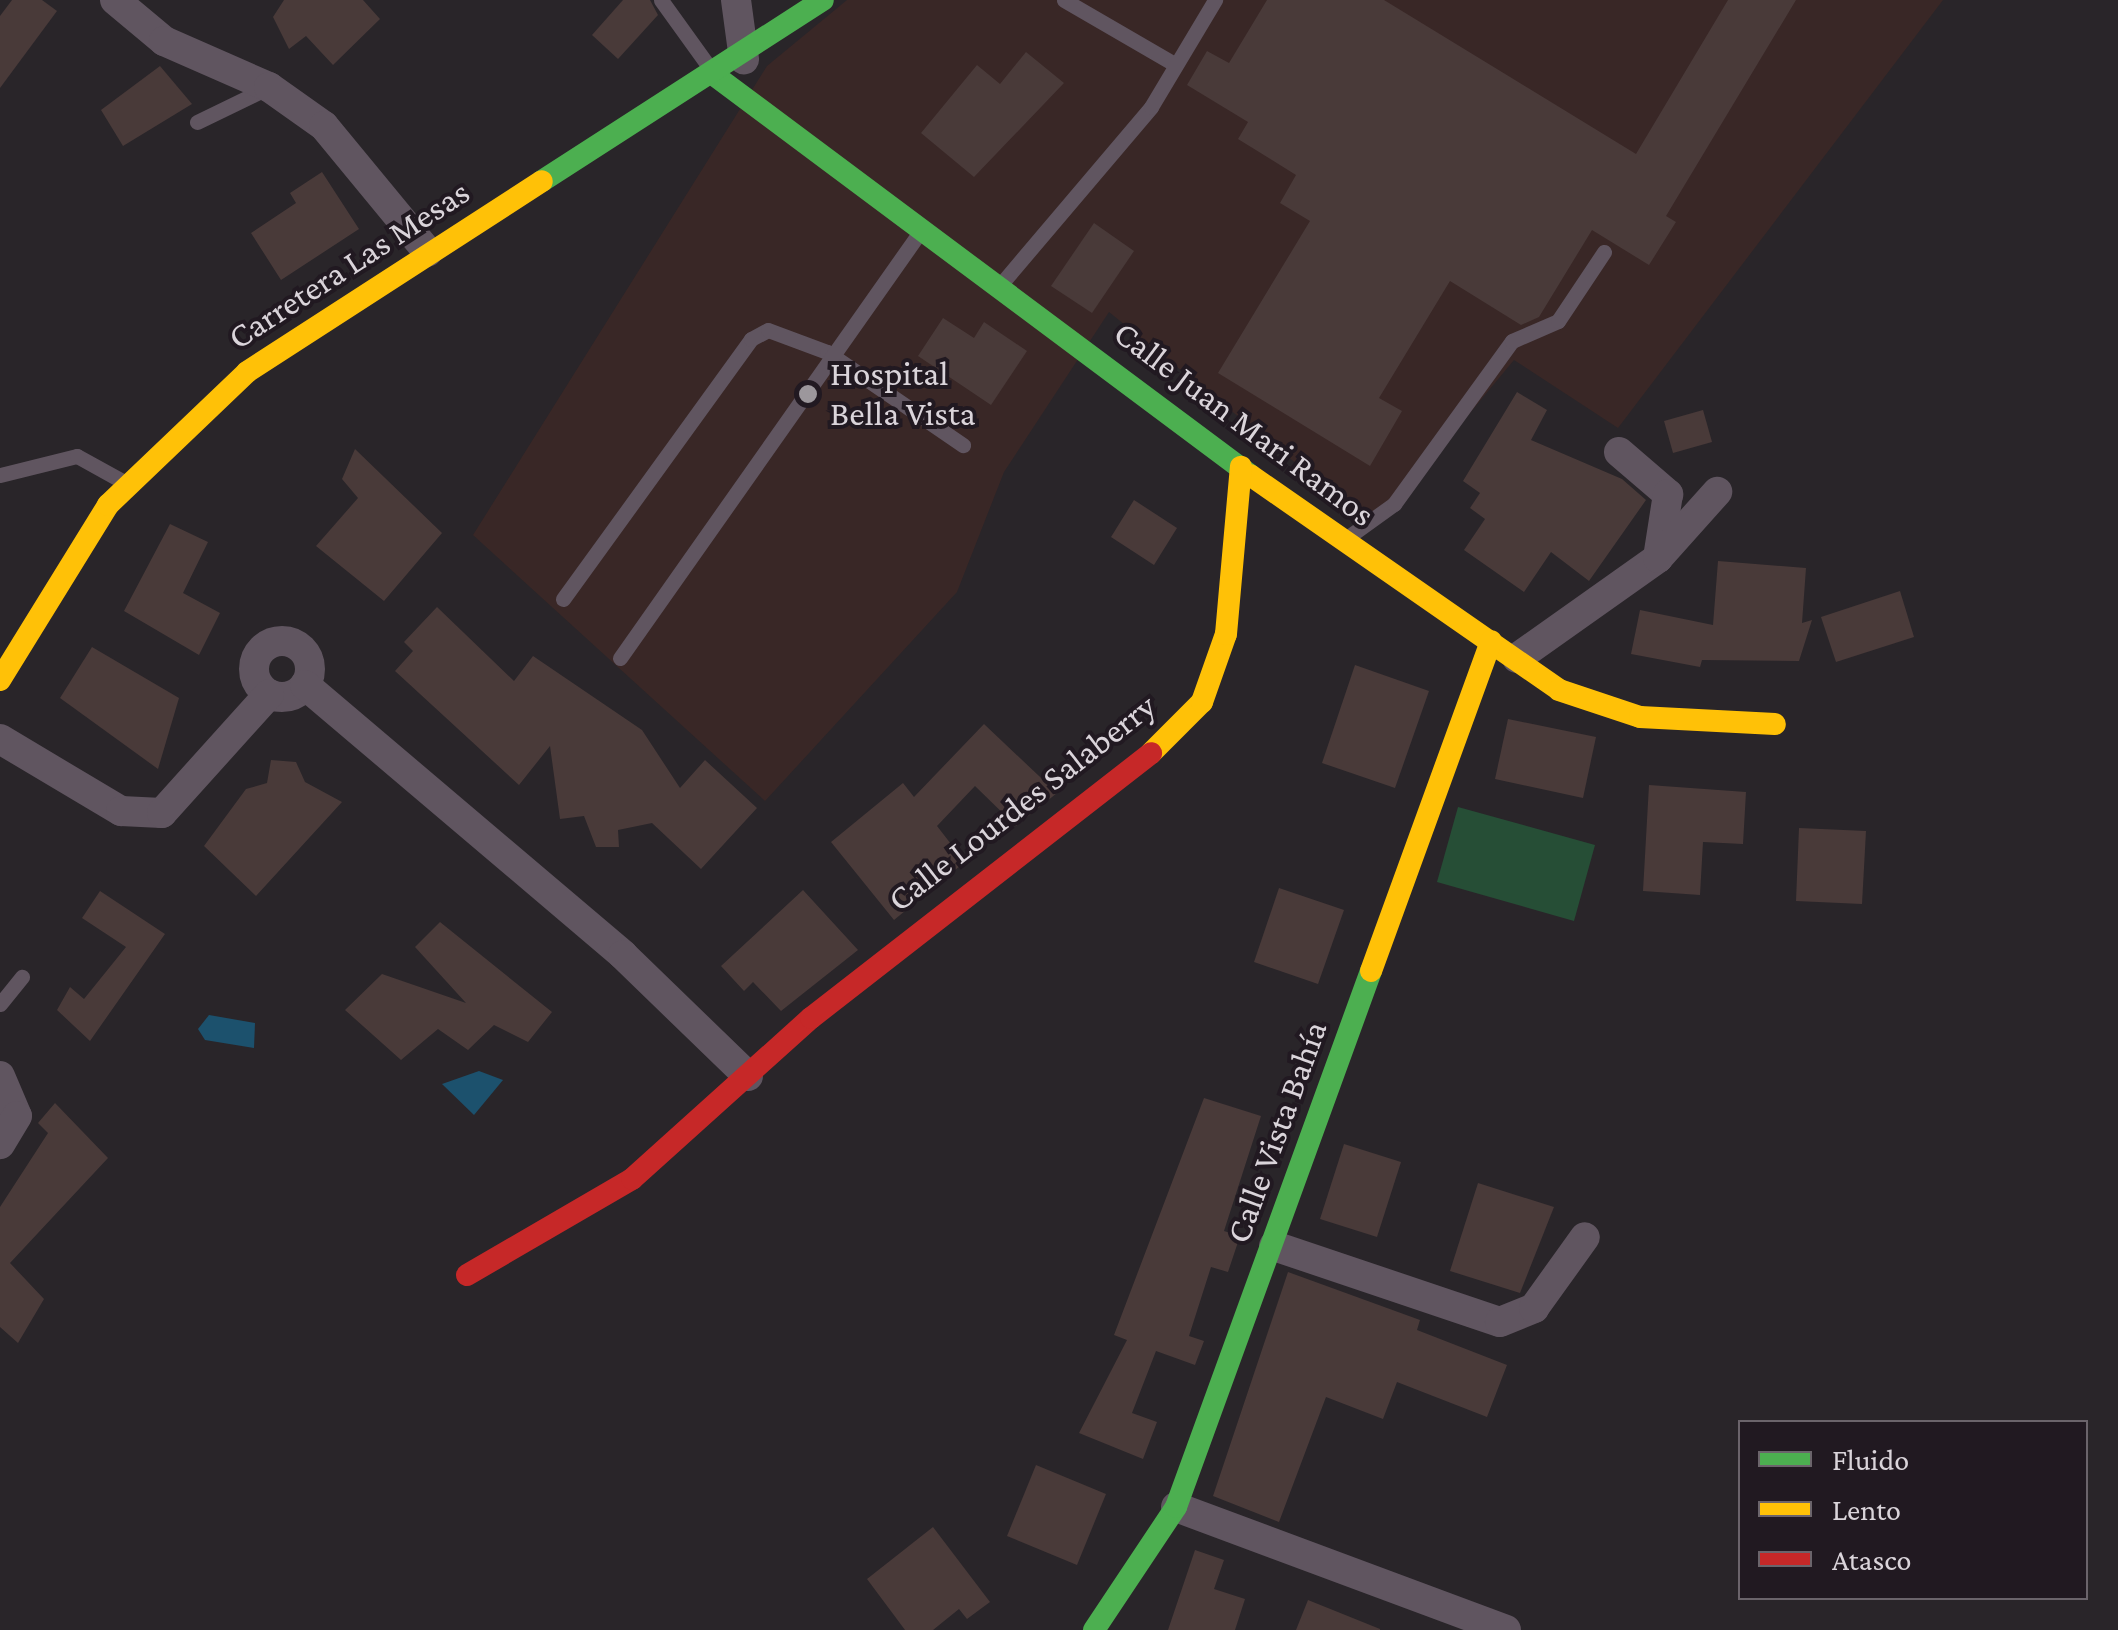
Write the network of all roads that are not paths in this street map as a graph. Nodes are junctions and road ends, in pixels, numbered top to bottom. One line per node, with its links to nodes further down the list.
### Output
1 (114, 0): 10 (street)
2 (661, 0): 9 (lane)
3 (736, 0): 7 (street)
4 (823, 0): 7 (street, Carretera Las Mesas)
5 (1064, 0): 8 (lane)
6 (1215, 0): 8 (lane)
7 (744, 59): 9 (street, Carretera Las Mesas)
8 (1176, 64): 15 (lane)
9 (714, 74): 12 (street, Calle Juan Mari Ramos); 13 (street, Carretera Las Mesas)
10 (269, 87): 11 (lane); 13 (street)
11 (198, 122)
12 (925, 226): 15 (street, Calle Juan Mari Ramos); 16 (lane)
13 (428, 252): 21 (street, Carretera Las Mesas)
14 (1604, 252): 23 (lane)
15 (1000, 284): 19 (street, Calle Juan Mari Ramos)
16 (827, 352): 17 (lane); 25 (lane); 27 (lane)
17 (963, 445)
18 (1619, 452): 24 (street)
19 (1241, 467): 23 (street, Calle Juan Mari Ramos); 36 (street, Calle Lourdes Salaberry)
20 (0, 475): 21 (lane)
21 (126, 483): 28 (street, Carretera Las Mesas)
22 (1717, 492): 24 (street)
23 (1340, 542): 26 (street, Calle Juan Mari Ramos)
24 (1658, 558): 26 (street)
25 (563, 599)
26 (1504, 649): 31 (street, Calle Juan Mari Ramos); 39 (street, Calle Vista Bahía)
27 (620, 658)
28 (0, 680)
29 (305, 685): 30 (street); 30 (street); 36 (street)
30 (269, 694): 32 (street)
31 (1775, 724)
32 (0, 739)
33 (22, 977): 34 (lane)
34 (0, 1004)
35 (0, 1076): 37 (street)
36 (748, 1076): 40 (street, Calle Lourdes Salaberry)
37 (0, 1144)
38 (1585, 1238): 39 (street)
39 (1274, 1246): 41 (street, Calle Vista Bahía)
40 (467, 1276)
41 (1176, 1507): 42 (street, Calle Vista Bahía); 43 (street)
42 (1094, 1630)
43 (1506, 1630)

